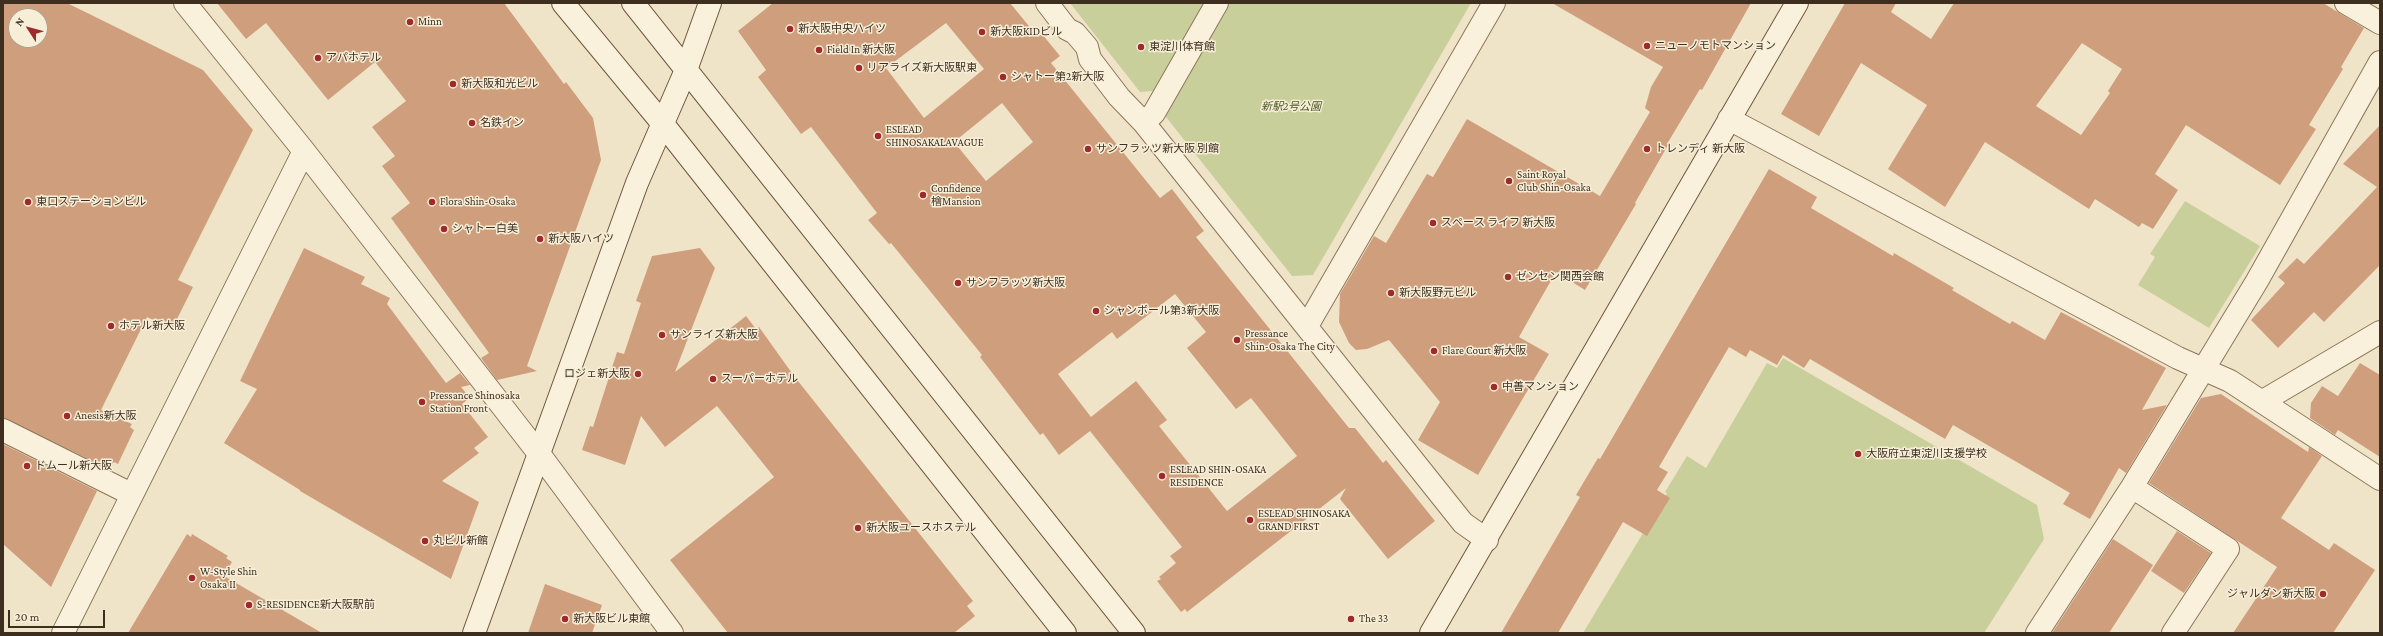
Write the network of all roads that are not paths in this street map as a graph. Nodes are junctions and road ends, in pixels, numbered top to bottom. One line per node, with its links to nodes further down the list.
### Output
1 (185, 3): 16 (street)
2 (563, 3): 15 (street)
3 (633, 3): 12 (street)
4 (710, 3): 12 (street)
5 (1047, 3): 14 (street)
6 (1217, 3): 14 (street)
7 (1494, 3): 17 (street)
8 (1797, 3): 13 (street)
9 (2346, 3): 10 (street)
10 (2380, 23)
11 (2380, 62): 19 (street)
12 (686, 70): 15 (street); 31 (street)
13 (1729, 119): 19 (street); 26 (street)
14 (1144, 123): 17 (street)
15 (663, 124): 22 (street); 30 (street)
16 (304, 151): 22 (street); 25 (street)
17 (1307, 326): 26 (street)
18 (2380, 332): 20 (street)
19 (2204, 370): 20 (street); 24 (street)
20 (2263, 401): 23 (street)
21 (3, 430): 25 (street)
22 (540, 455): 28 (street); 29 (street)
23 (2380, 479)
24 (2132, 487): 33 (street); 34 (street)
25 (131, 494): 27 (street)
26 (1487, 540): 32 (street)
27 (63, 633)
28 (474, 633)
29 (672, 633)
30 (1066, 633)
31 (1134, 633)
32 (1431, 633)
33 (2038, 633)
34 (2173, 633)

